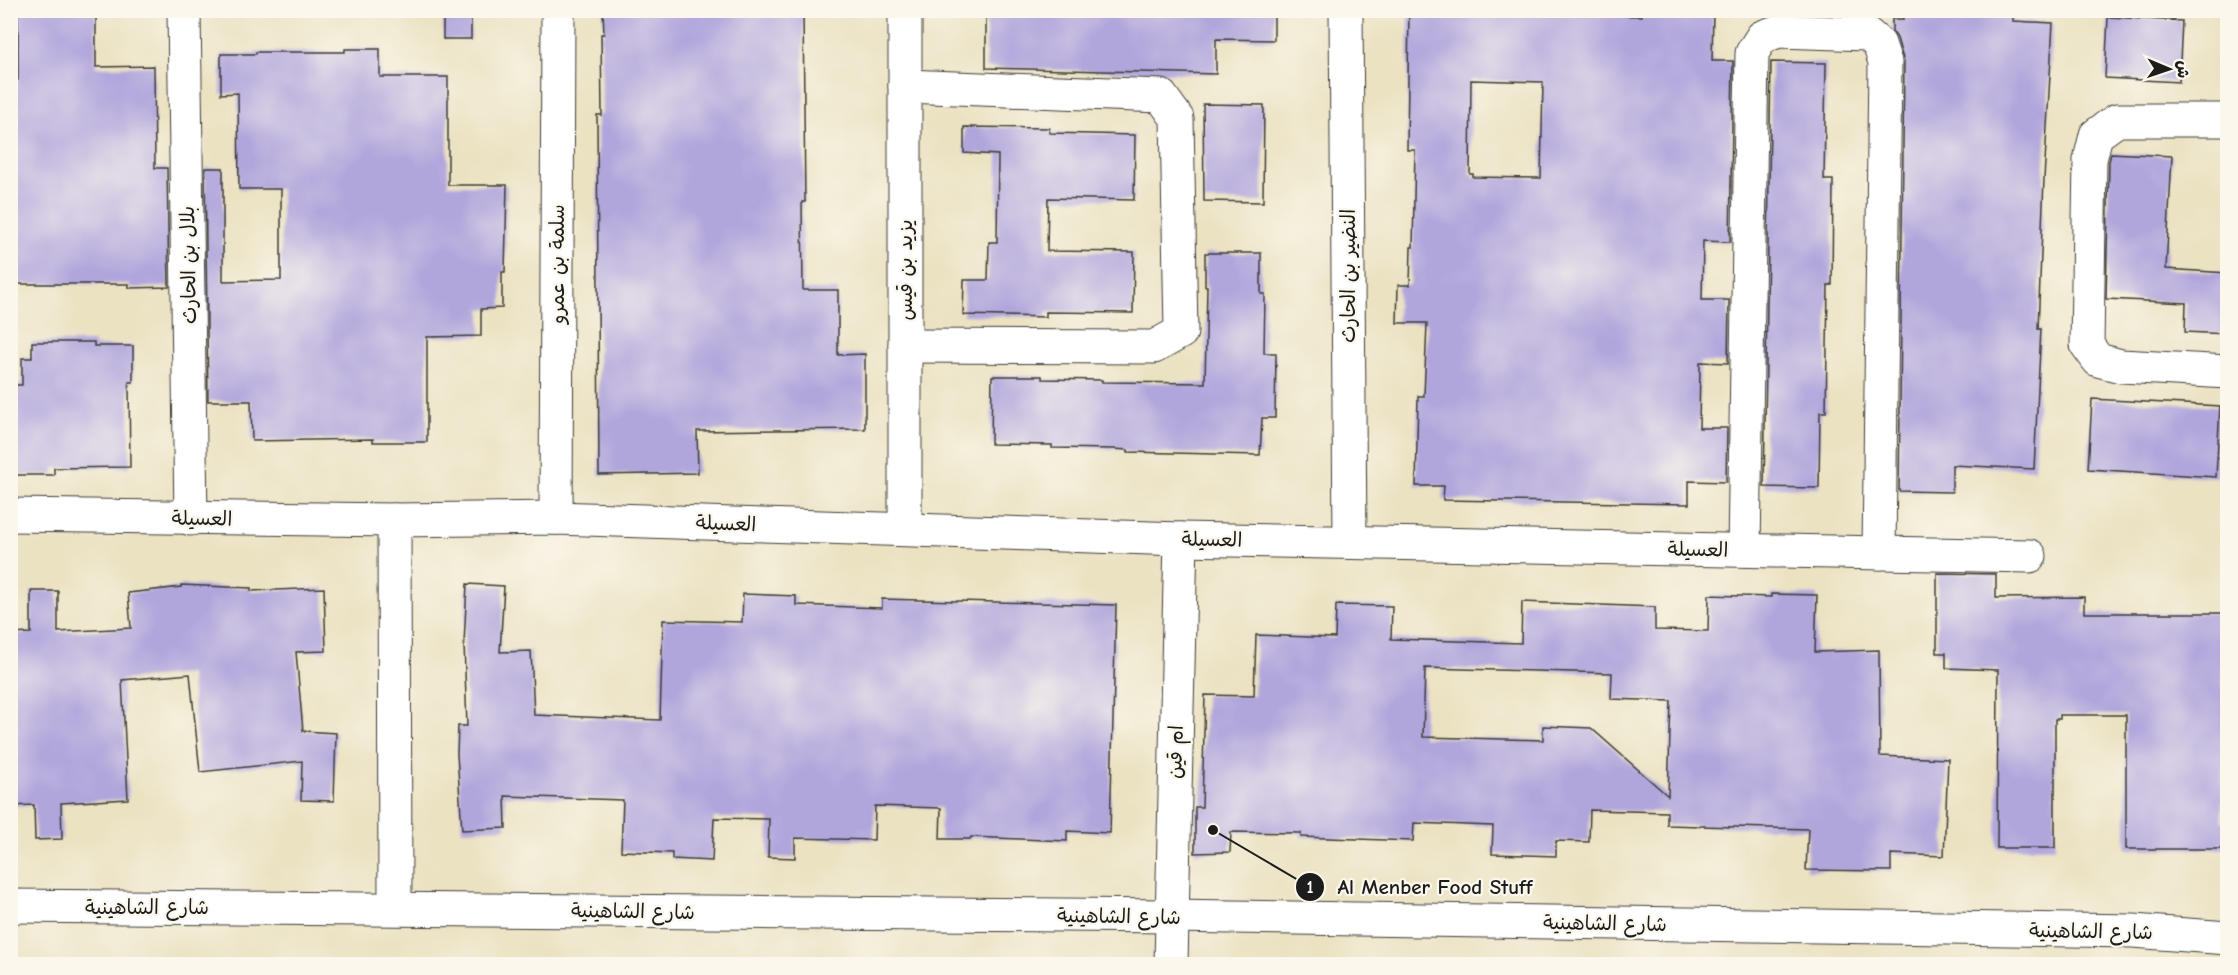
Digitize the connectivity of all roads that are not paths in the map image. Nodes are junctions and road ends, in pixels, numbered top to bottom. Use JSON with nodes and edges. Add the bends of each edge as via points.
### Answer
{"nodes":[{"id":1,"x":184,"y":10,"type":"edge"},
{"id":2,"x":558,"y":10,"type":"edge"},
{"id":3,"x":905,"y":10,"type":"edge"},
{"id":4,"x":1346,"y":10,"type":"edge"},
{"id":5,"x":905,"y":86,"type":"junction"},
{"id":6,"x":2228,"y":120,"type":"edge"},
{"id":7,"x":905,"y":346,"type":"junction"},
{"id":8,"x":2228,"y":372,"type":"edge"},
{"id":9,"x":10,"y":515,"type":"edge"},
{"id":10,"x":556,"y":518,"type":"junction"},
{"id":11,"x":191,"y":519,"type":"junction"},
{"id":12,"x":394,"y":520,"type":"junction"},
{"id":13,"x":905,"y":529,"type":"junction"},
{"id":14,"x":1181,"y":539,"type":"junction"},
{"id":15,"x":1350,"y":542,"type":"junction"},
{"id":16,"x":1744,"y":550,"type":"junction"},
{"id":17,"x":1879,"y":553,"type":"junction"},
{"id":18,"x":2030,"y":556,"type":"dead end"},
{"id":19,"x":10,"y":906,"type":"edge"},
{"id":20,"x":395,"y":908,"type":"junction"},
{"id":21,"x":1171,"y":916,"type":"junction"},
{"id":22,"x":2228,"y":938,"type":"edge"},
{"id":23,"x":1171,"y":964,"type":"edge"}],
"edges":[{"from":1,"to":11,"type":"street","name":"بلال بن الحارث"},
{"from":2,"to":10,"type":"street","name":"سلمة بن عمرو"},
{"from":3,"to":5,"type":"street","name":"يزيد بن قيس"},
{"from":4,"to":15,"type":"street","name":"النضير بن الحارث"},
{"from":5,"to":7,"type":"street","name":"يزيد بن قيس"},
{"from":5,"to":7,"type":"street","via":[[1161,96],[1177,118],[1181,332],[1154,347]]},
{"from":6,"to":8,"type":"street","via":[[2117,120],[2096,135],[2090,160],[2087,345],[2098,360],[2121,366]]},
{"from":7,"to":13,"type":"street","name":"يزيد بن قيس"},
{"from":9,"to":11,"type":"street","name":"العسيلة"},
{"from":10,"to":12,"type":"street","name":"العسيلة"},
{"from":10,"to":13,"type":"street","name":"العسيلة"},
{"from":11,"to":12,"type":"street","name":"العسيلة"},
{"from":12,"to":20,"type":"street"},
{"from":13,"to":14,"type":"street","name":"العسيلة"},
{"from":14,"to":15,"type":"street","name":"العسيلة"},
{"from":14,"to":21,"type":"street","name":"ام قين"},
{"from":15,"to":16,"type":"street","name":"العسيلة"},
{"from":16,"to":17,"type":"street","name":"العسيلة"},
{"from":16,"to":17,"type":"street","via":[[1752,53],[1762,37],[1779,31],[1867,34],[1880,44],[1885,62]]},
{"from":17,"to":18,"type":"street","name":"العسيلة"},
{"from":19,"to":20,"type":"street","name":"شارع الشاهينية"},
{"from":20,"to":21,"type":"street","name":"شارع الشاهينية"},
{"from":21,"to":22,"type":"street","name":"شارع الشاهينية","via":[[2133,931]]},
{"from":21,"to":23,"type":"street","name":"ام قين"}]}
